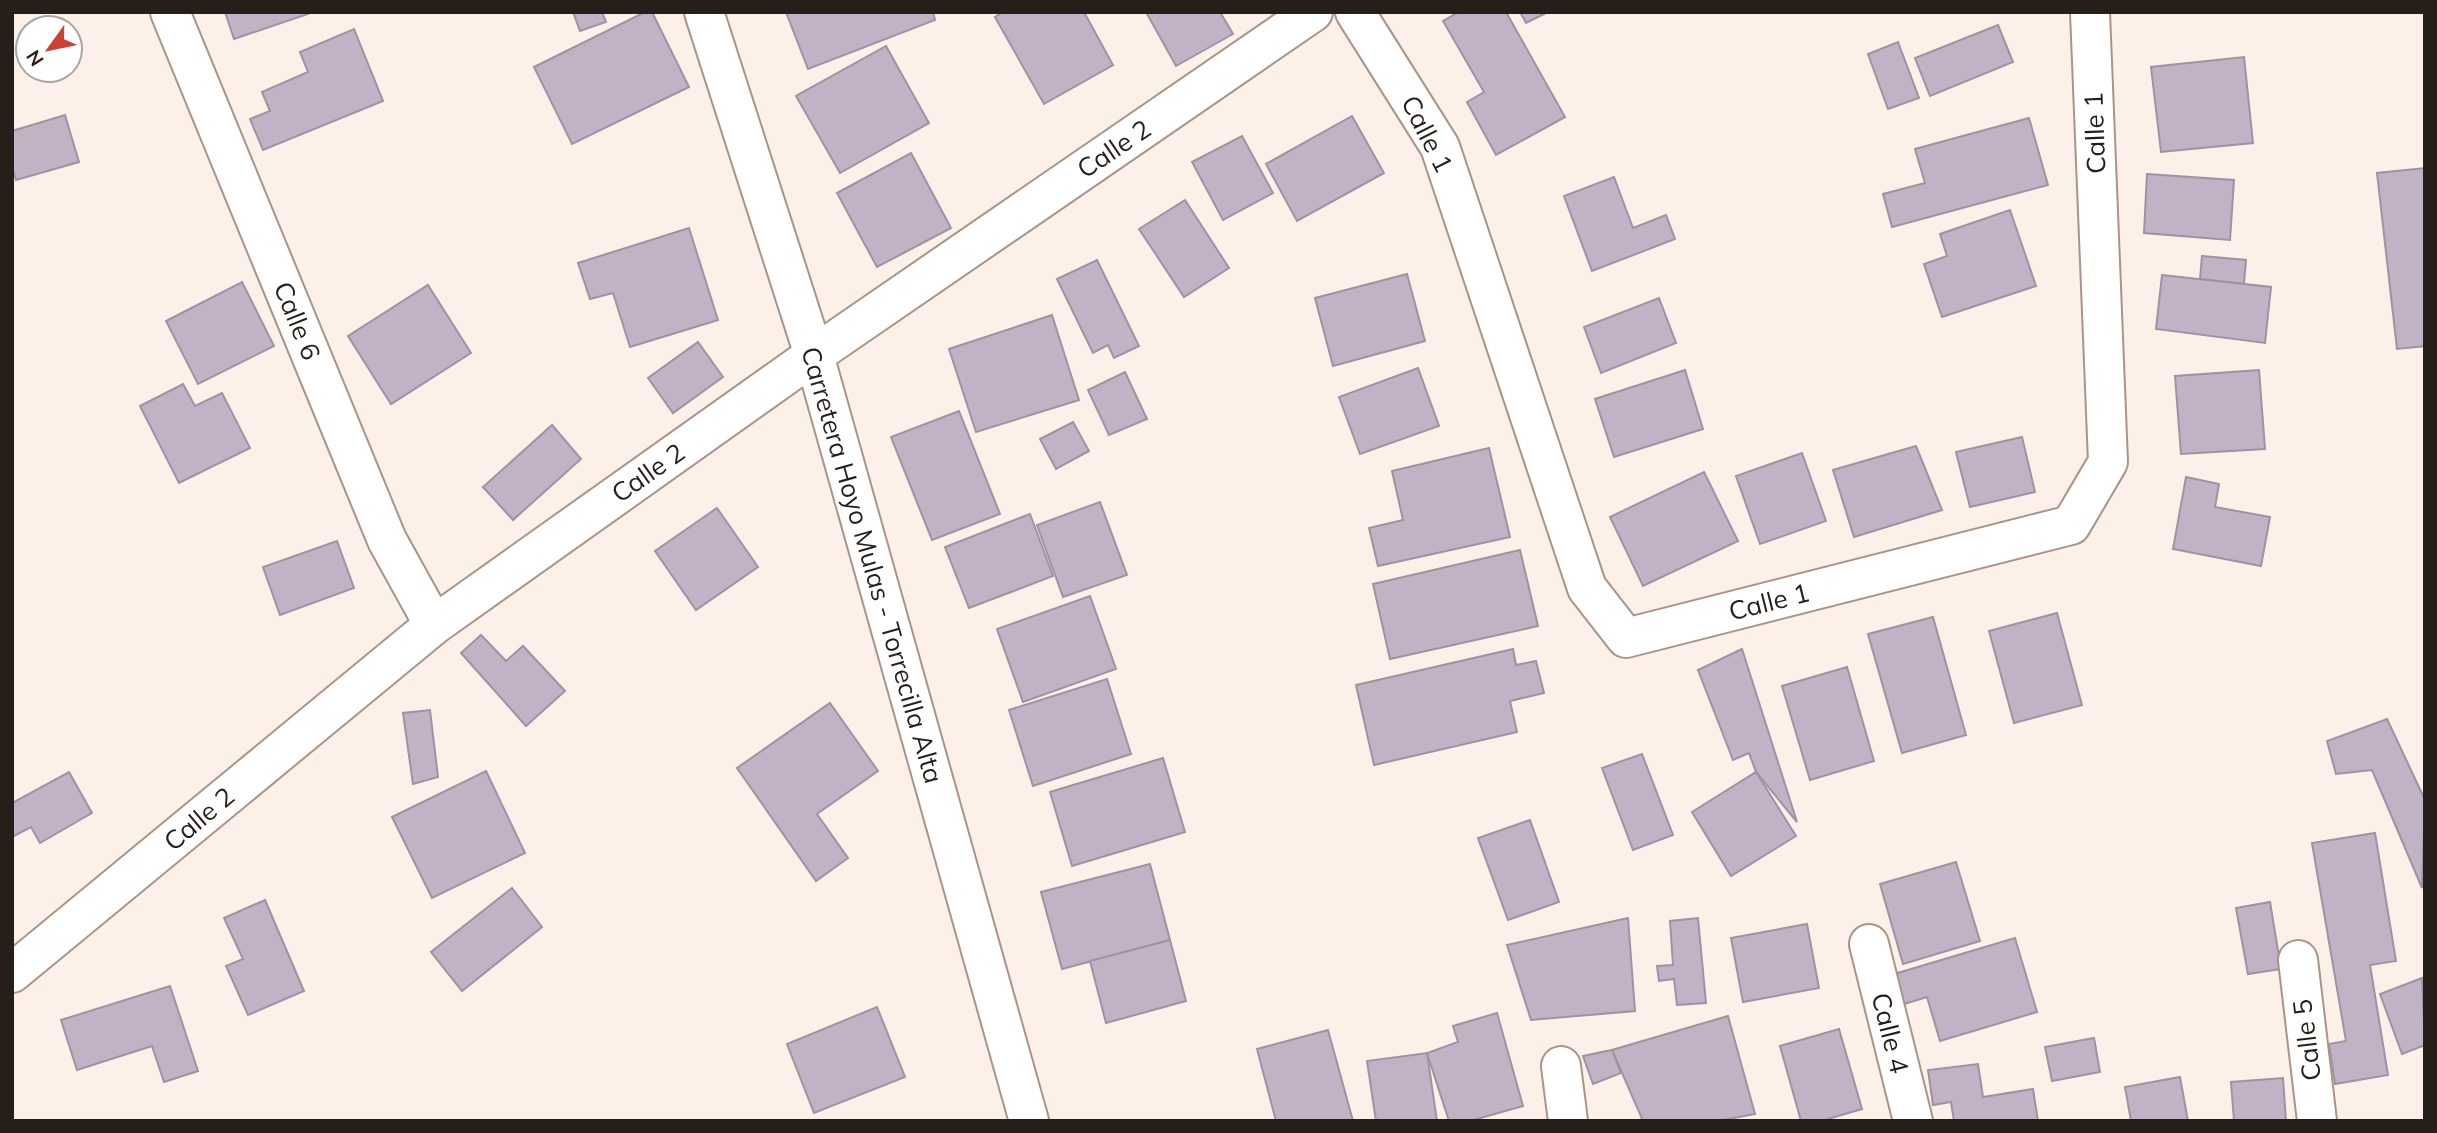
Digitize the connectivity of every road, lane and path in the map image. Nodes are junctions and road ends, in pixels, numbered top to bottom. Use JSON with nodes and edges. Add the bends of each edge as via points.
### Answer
{"nodes":[{"id":1,"x":170,"y":12,"type":"edge"},
{"id":2,"x":704,"y":12,"type":"edge"},
{"id":3,"x":1313,"y":12,"type":"edge"},
{"id":4,"x":1355,"y":12,"type":"edge"},
{"id":5,"x":2090,"y":12,"type":"edge"},
{"id":6,"x":814,"y":355,"type":"junction"},
{"id":7,"x":434,"y":625,"type":"junction"},
{"id":8,"x":1869,"y":944,"type":"dead end"},
{"id":9,"x":2298,"y":960,"type":"dead end"},
{"id":10,"x":12,"y":973,"type":"edge"},
{"id":11,"x":1561,"y":1066,"type":"dead end"},
{"id":12,"x":1029,"y":1121,"type":"edge"},
{"id":13,"x":1568,"y":1121,"type":"edge"},
{"id":14,"x":1913,"y":1121,"type":"edge"},
{"id":15,"x":2317,"y":1121,"type":"edge"}],
"edges":[{"from":1,"to":7,"type":"street","name":"Calle 6","via":[[387,540]]},
{"from":2,"to":6,"type":"street","name":"Carretera Hoyo Mulas - Torrecilla Alta"},
{"from":3,"to":6,"type":"street","name":"Calle 2"},
{"from":4,"to":5,"type":"street","name":"Calle 1","via":[[1440,147],[1587,588],[1626,638],[2071,525],[2108,462]]},
{"from":6,"to":7,"type":"street","name":"Calle 2"},
{"from":6,"to":12,"type":"street","name":"Carretera Hoyo Mulas - Torrecilla Alta"},
{"from":7,"to":10,"type":"street","name":"Calle 2"},
{"from":8,"to":14,"type":"street","name":"Calle 4"},
{"from":9,"to":15,"type":"street","name":"Calle 5"},
{"from":11,"to":13,"type":"street"}]}
